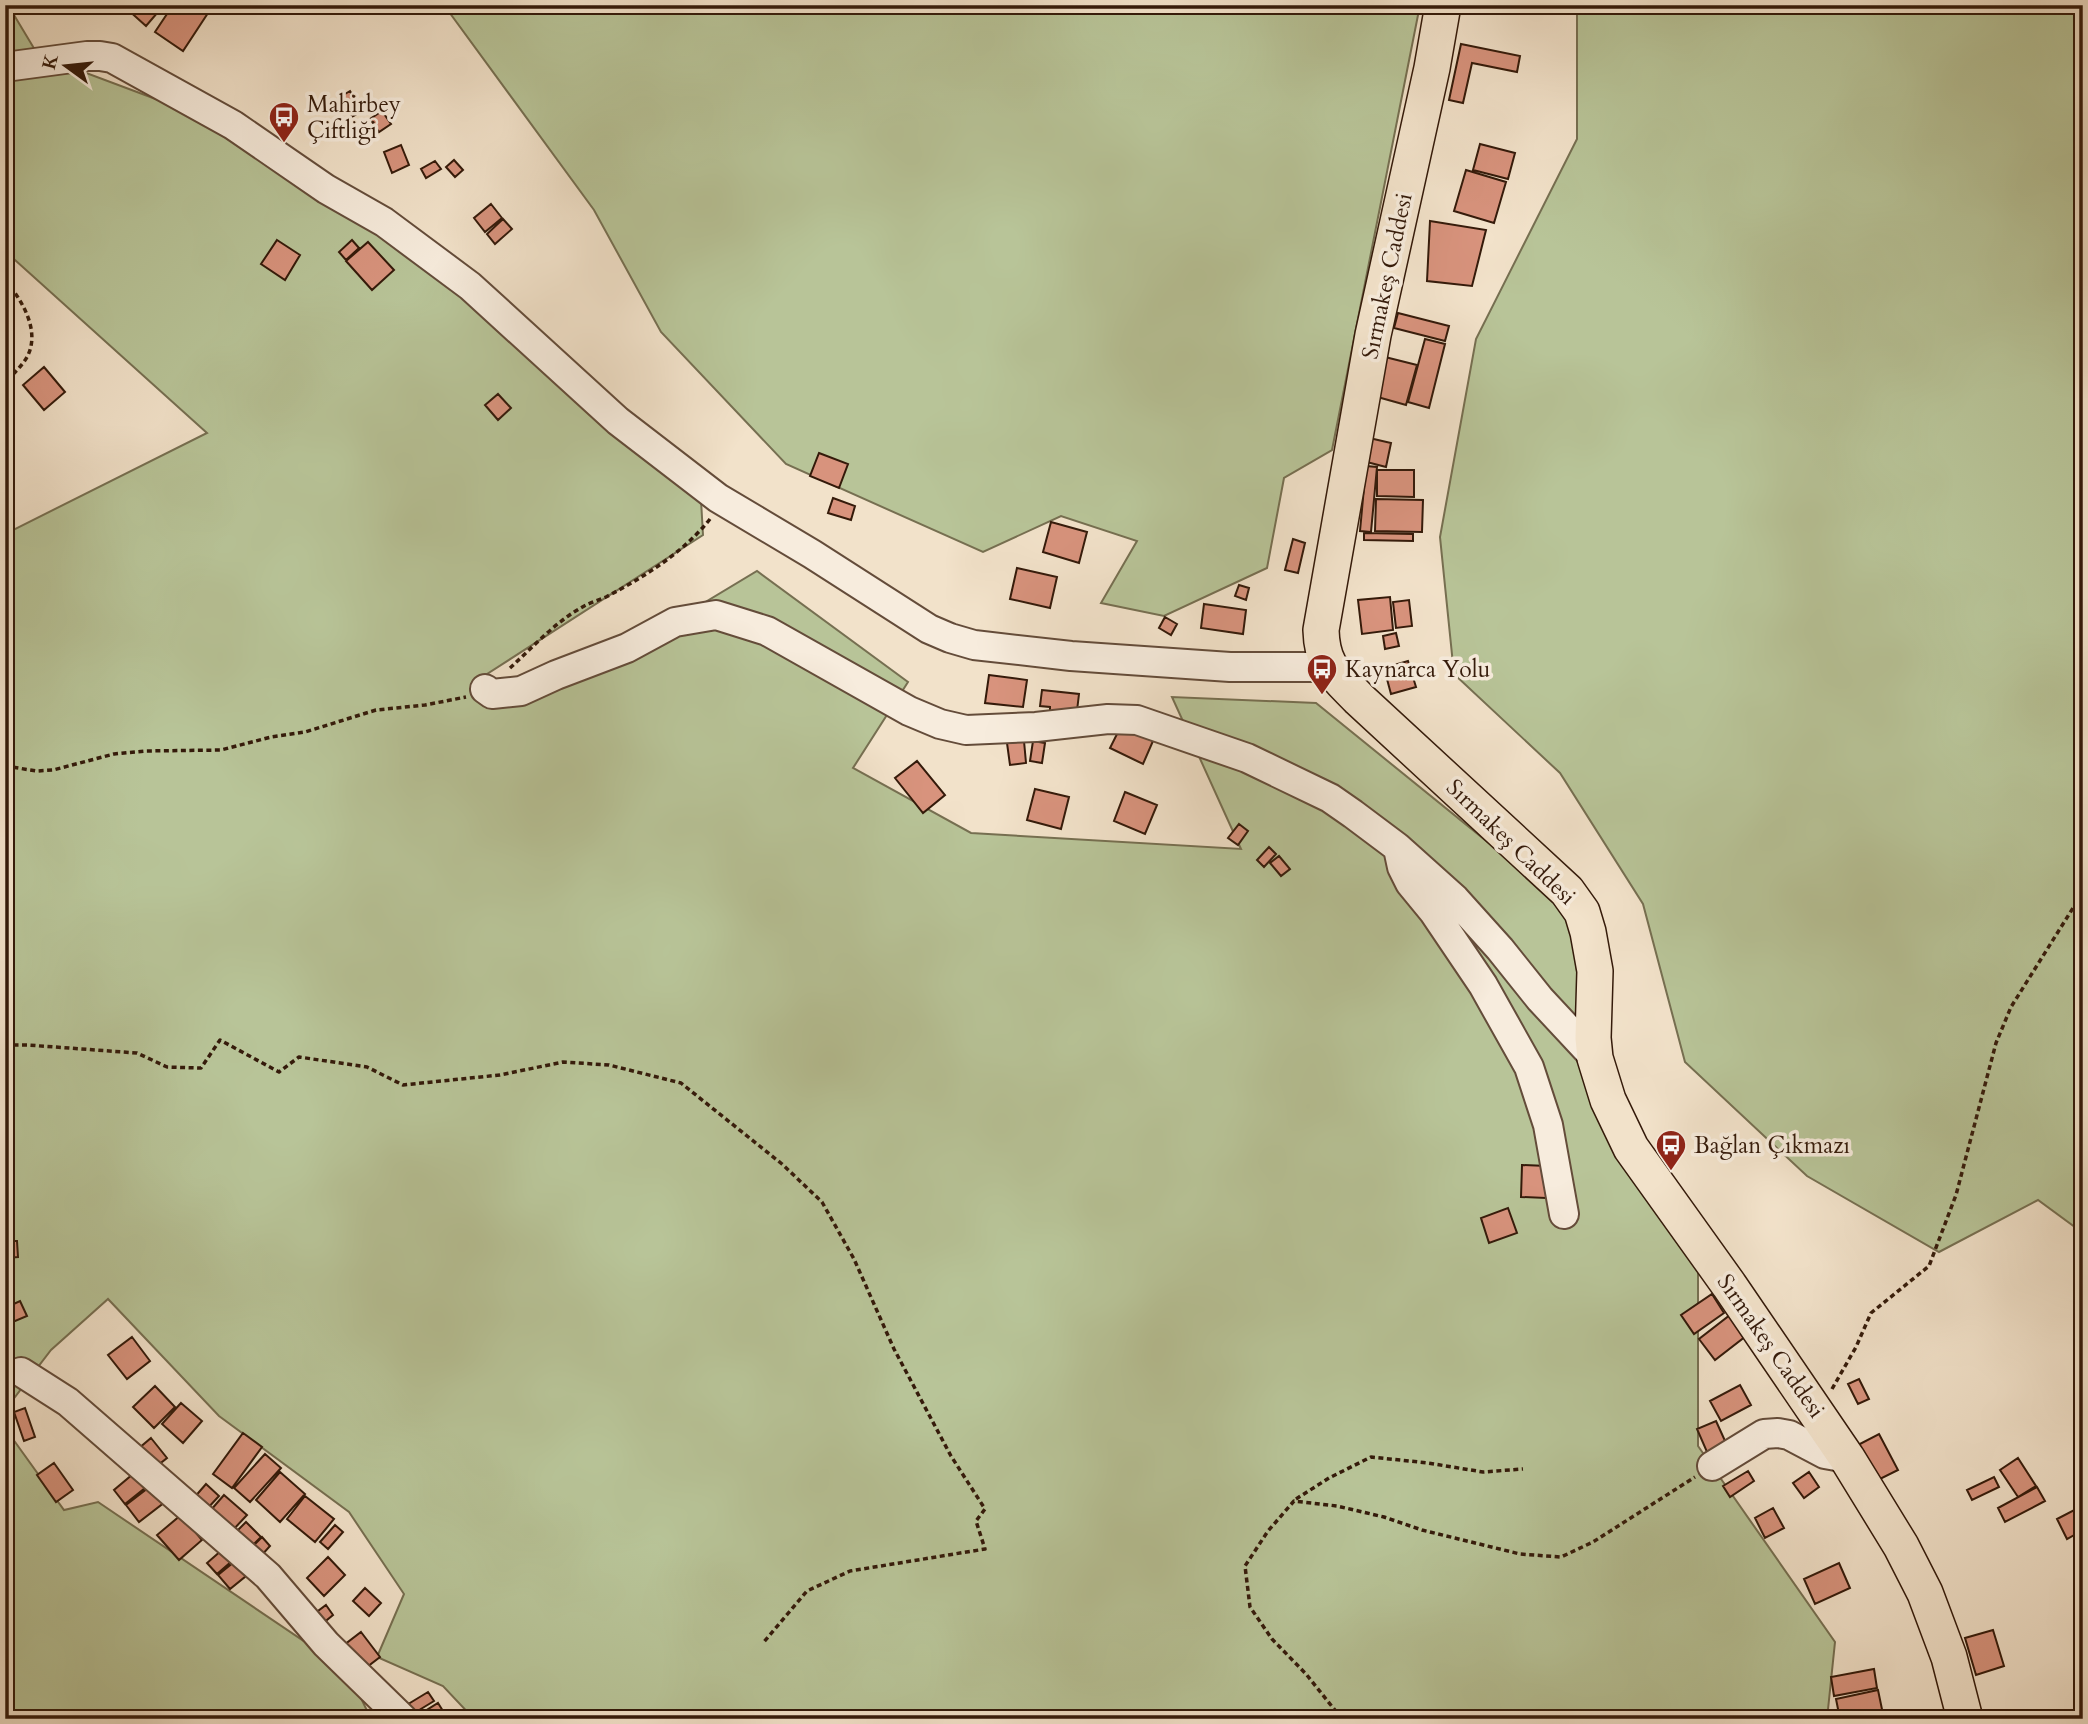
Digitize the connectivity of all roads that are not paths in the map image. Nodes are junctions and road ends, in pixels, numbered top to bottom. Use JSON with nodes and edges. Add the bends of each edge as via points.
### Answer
{"nodes":[{"id":1,"x":1443,"y":5,"type":"edge"},
{"id":2,"x":5,"y":67,"type":"edge"},
{"id":3,"x":1329,"y":667,"type":"junction"},
{"id":4,"x":485,"y":689,"type":"road end"},
{"id":5,"x":1397,"y":847,"type":"junction"},
{"id":6,"x":1595,"y":1058,"type":"junction"},
{"id":7,"x":1564,"y":1214,"type":"dead end"},
{"id":8,"x":21,"y":1372,"type":"dead end"},
{"id":9,"x":1847,"y":1458,"type":"junction"},
{"id":10,"x":1712,"y":1466,"type":"road end"},
{"id":11,"x":403,"y":1719,"type":"edge"},
{"id":12,"x":1965,"y":1719,"type":"edge"}],
"edges":[{"from":1,"to":3,"type":"main road","name":"Sırmakeş Caddesi","via":[[1339,520],[1321,629]]},
{"from":2,"to":3,"type":"street","via":[[86,56],[112,58],[233,125],[326,189],[384,222],[470,286],[618,421],[718,498],[929,629],[974,645],[1071,656],[1230,667]]},
{"from":3,"to":6,"type":"main road","name":"Sırmakeş Caddesi","via":[[1567,891],[1583,912],[1595,971]]},
{"from":4,"to":5,"type":"street","via":[[492,694],[521,691],[627,648],[675,622],[716,615],[767,631],[909,711],[966,730],[1108,719],[1149,724],[1279,772],[1330,798]]},
{"from":5,"to":6,"type":"street","via":[[1455,899]]},
{"from":5,"to":7,"type":"street","via":[[1410,883],[1483,985],[1529,1067],[1548,1125]]},
{"from":6,"to":9,"type":"main road","name":"Sırmakeş Caddesi","via":[[1608,1100],[1631,1148]]},
{"from":8,"to":11,"type":"street","via":[[68,1402],[268,1576],[326,1644]]},
{"from":9,"to":10,"type":"street","via":[[1825,1454],[1778,1433],[1763,1434]]},
{"from":9,"to":12,"type":"main road","name":"Sırmakeş Caddesi","via":[[1925,1593],[1949,1657]]}]}
